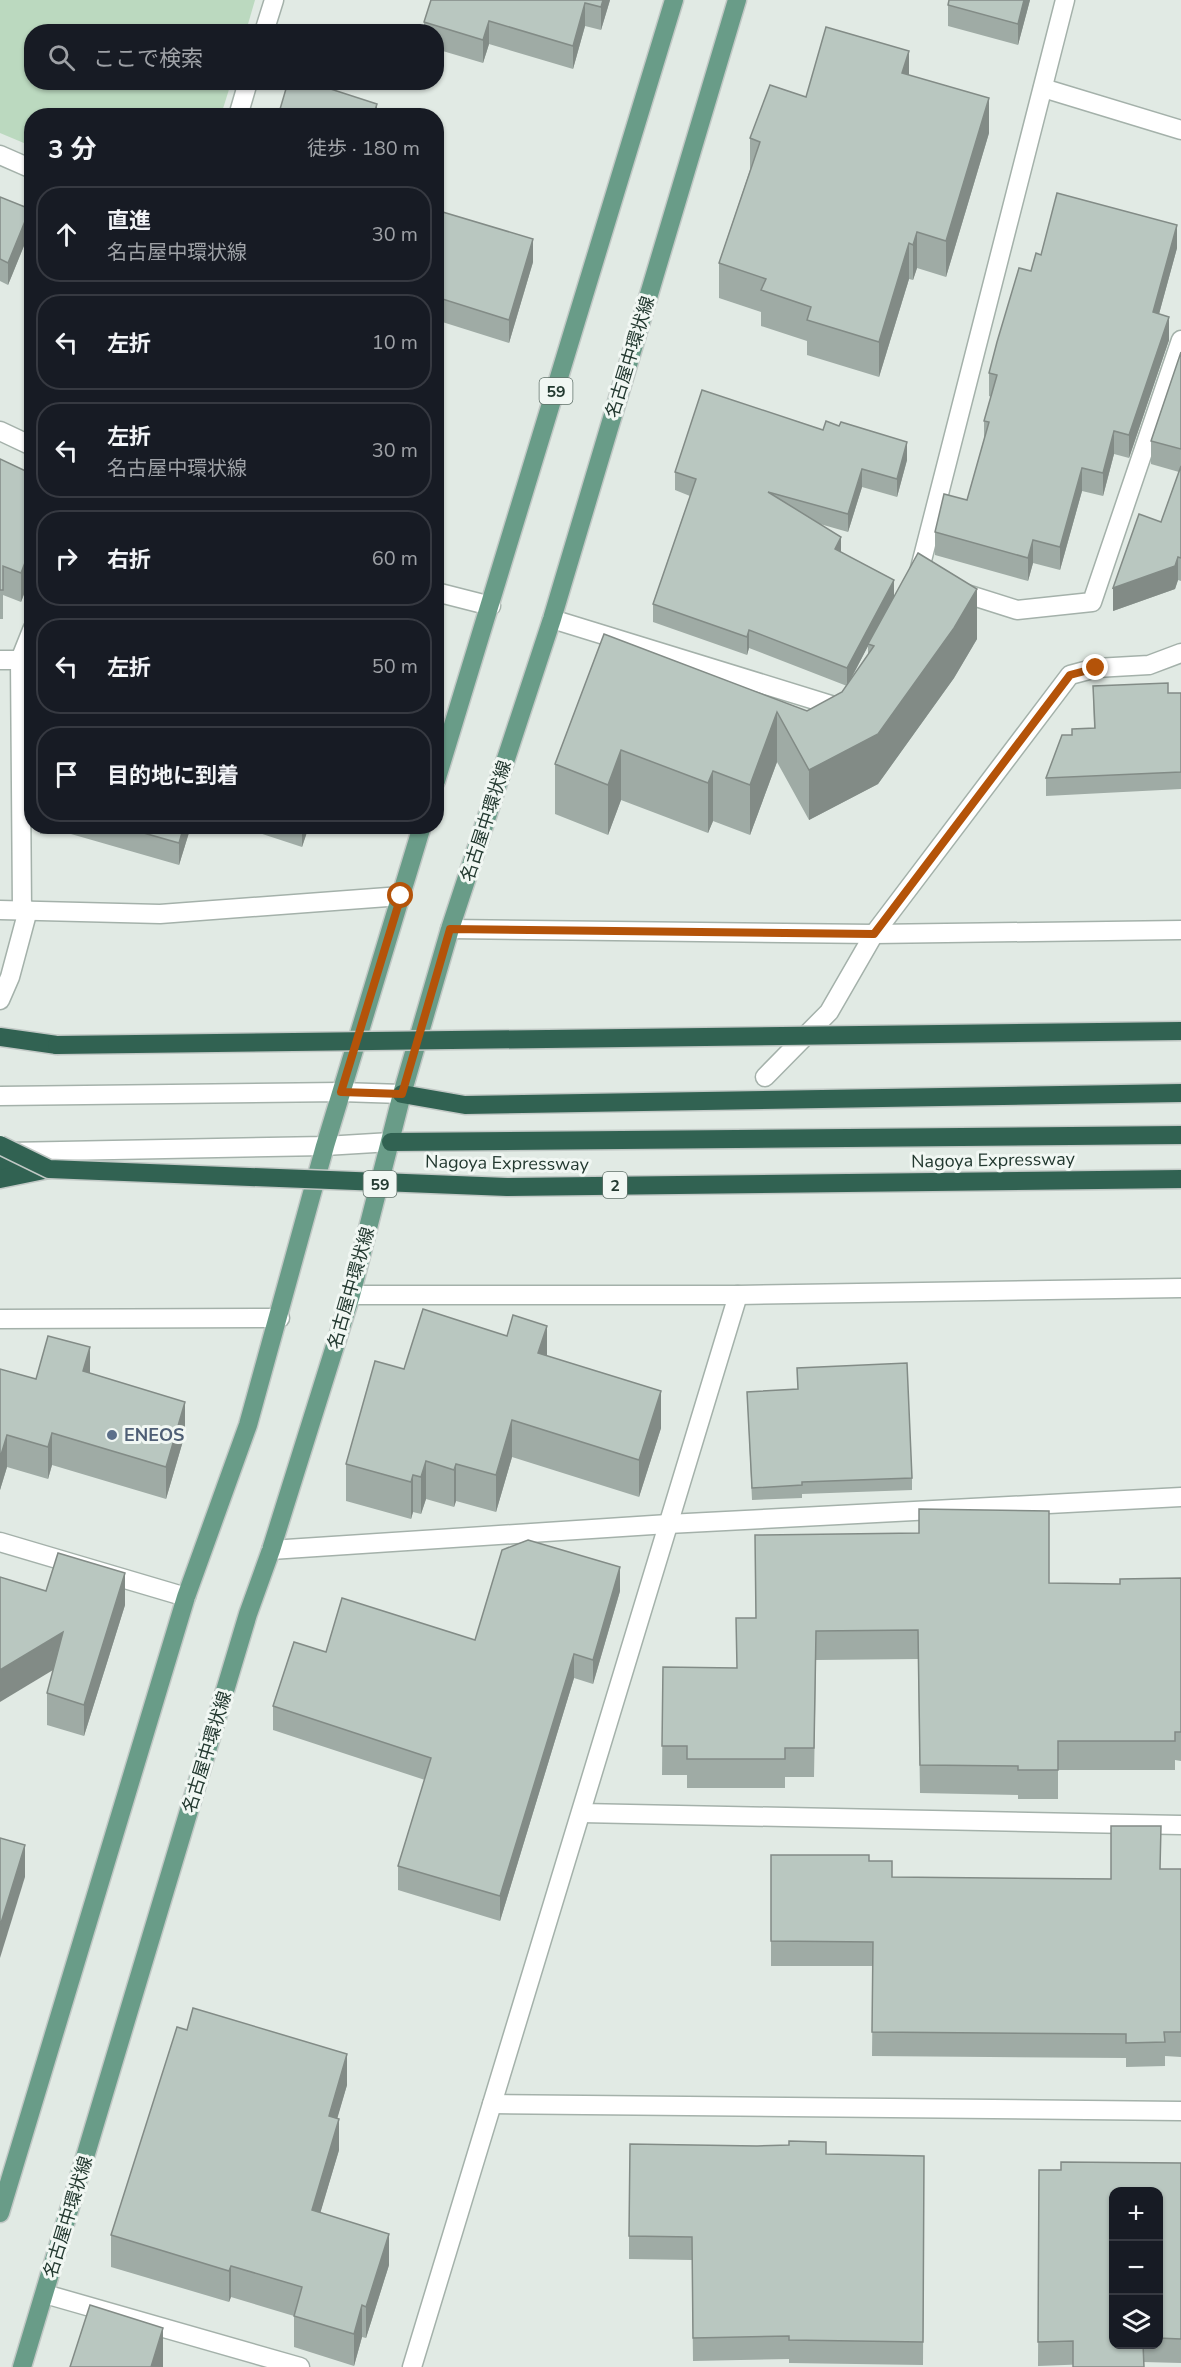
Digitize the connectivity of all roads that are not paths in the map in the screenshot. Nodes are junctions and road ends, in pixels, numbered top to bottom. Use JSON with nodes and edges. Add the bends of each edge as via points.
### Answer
{"nodes":[{"id":1,"x":274,"y":0,"type":"edge"},
{"id":2,"x":674,"y":0,"type":"edge"},
{"id":3,"x":736,"y":0,"type":"edge"},
{"id":4,"x":1065,"y":0,"type":"edge"},
{"id":5,"x":266,"y":24,"type":"edge"},
{"id":6,"x":1043,"y":88,"type":"junction"},
{"id":7,"x":246,"y":90,"type":"edge"},
{"id":8,"x":240,"y":108,"type":"edge"},
{"id":9,"x":1181,"y":130,"type":"edge"},
{"id":10,"x":0,"y":155,"type":"edge"},
{"id":11,"x":24,"y":166,"type":"edge"},
{"id":12,"x":1181,"y":340,"type":"edge"},
{"id":13,"x":0,"y":431,"type":"edge"},
{"id":14,"x":24,"y":442,"type":"edge"},
{"id":15,"x":917,"y":579,"type":"junction"},
{"id":16,"x":444,"y":594,"type":"edge"},
{"id":17,"x":906,"y":599,"type":"edge"},
{"id":18,"x":491,"y":606,"type":"junction"},
{"id":19,"x":552,"y":619,"type":"junction"},
{"id":20,"x":24,"y":650,"type":"edge"},
{"id":21,"x":1181,"y":653,"type":"edge"},
{"id":22,"x":0,"y":660,"type":"edge"},
{"id":23,"x":20,"y":660,"type":"junction"},
{"id":24,"x":852,"y":700,"type":"edge"},
{"id":25,"x":444,"y":756,"type":"edge"},
{"id":26,"x":420,"y":834,"type":"edge"},
{"id":27,"x":401,"y":896,"type":"junction"},
{"id":28,"x":0,"y":910,"type":"edge"},
{"id":29,"x":25,"y":910,"type":"junction"},
{"id":30,"x":450,"y":929,"type":"junction"},
{"id":31,"x":1181,"y":930,"type":"edge"},
{"id":32,"x":874,"y":934,"type":"junction"},
{"id":33,"x":0,"y":1000,"type":"edge"},
{"id":34,"x":1181,"y":1031,"type":"edge"},
{"id":35,"x":0,"y":1037,"type":"edge"},
{"id":36,"x":57,"y":1045,"type":"junction"},
{"id":37,"x":0,"y":1046,"type":"edge"},
{"id":38,"x":765,"y":1077,"type":"dead end"},
{"id":39,"x":341,"y":1092,"type":"junction"},
{"id":40,"x":402,"y":1094,"type":"junction"},
{"id":41,"x":1181,"y":1094,"type":"edge"},
{"id":42,"x":0,"y":1096,"type":"edge"},
{"id":43,"x":1181,"y":1136,"type":"edge"},
{"id":44,"x":391,"y":1142,"type":"junction"},
{"id":45,"x":0,"y":1145,"type":"edge"},
{"id":46,"x":325,"y":1146,"type":"junction"},
{"id":47,"x":0,"y":1152,"type":"edge"},
{"id":48,"x":0,"y":1161,"type":"edge"},
{"id":49,"x":49,"y":1169,"type":"junction"},
{"id":50,"x":0,"y":1172,"type":"edge"},
{"id":51,"x":0,"y":1179,"type":"edge"},
{"id":52,"x":1181,"y":1179,"type":"edge"},
{"id":53,"x":1181,"y":1288,"type":"edge"},
{"id":54,"x":351,"y":1295,"type":"junction"},
{"id":55,"x":738,"y":1295,"type":"junction"},
{"id":56,"x":280,"y":1318,"type":"junction"},
{"id":57,"x":0,"y":1319,"type":"edge"},
{"id":58,"x":1181,"y":1497,"type":"edge"},
{"id":59,"x":668,"y":1524,"type":"junction"},
{"id":60,"x":0,"y":1542,"type":"edge"},
{"id":61,"x":271,"y":1550,"type":"junction"},
{"id":62,"x":186,"y":1597,"type":"junction"},
{"id":63,"x":581,"y":1813,"type":"junction"},
{"id":64,"x":1181,"y":1825,"type":"edge"},
{"id":65,"x":492,"y":2104,"type":"junction"},
{"id":66,"x":1181,"y":2111,"type":"edge"},
{"id":67,"x":0,"y":2213,"type":"edge"},
{"id":68,"x":45,"y":2294,"type":"junction"},
{"id":69,"x":22,"y":2367,"type":"edge"},
{"id":70,"x":300,"y":2367,"type":"edge"},
{"id":71,"x":412,"y":2367,"type":"edge"}],
"edges":[{"from":1,"to":5,"type":"street"},
{"from":2,"to":18,"type":"main road","number":"59"},
{"from":3,"to":19,"type":"main road","name":"名古屋中環状線","number":"59"},
{"from":4,"to":6,"type":"street"},
{"from":6,"to":9,"type":"street"},
{"from":6,"to":15,"type":"street"},
{"from":7,"to":8,"type":"street"},
{"from":10,"to":11,"type":"street"},
{"from":12,"to":15,"type":"street","via":[[1092,602],[1017,610]]},
{"from":13,"to":14,"type":"street"},
{"from":15,"to":17,"type":"street"},
{"from":16,"to":18,"type":"street"},
{"from":18,"to":25,"type":"main road","number":"59"},
{"from":19,"to":24,"type":"street","via":[[847,710]]},
{"from":19,"to":30,"type":"main road","name":"名古屋中環状線","number":"59"},
{"from":20,"to":23,"type":"street"},
{"from":21,"to":32,"type":"street","via":[[1149,665],[1096,668],[1070,675]]},
{"from":22,"to":23,"type":"street"},
{"from":23,"to":29,"type":"street"},
{"from":26,"to":27,"type":"main road"},
{"from":27,"to":29,"type":"street","via":[[160,914]]},
{"from":27,"to":39,"type":"main road"},
{"from":28,"to":29,"type":"street"},
{"from":29,"to":33,"type":"street","via":[[10,977]]},
{"from":30,"to":32,"type":"street"},
{"from":30,"to":40,"type":"main road","name":"名古屋中環状線","number":"59"},
{"from":31,"to":32,"type":"street"},
{"from":32,"to":38,"type":"street","via":[[829,1012]]},
{"from":34,"to":36,"type":"highway","bridge":true},
{"from":35,"to":36,"type":"highway"},
{"from":36,"to":37,"type":"highway"},
{"from":39,"to":40,"type":"street"},
{"from":39,"to":42,"type":"street"},
{"from":39,"to":46,"type":"main road"},
{"from":40,"to":41,"type":"highway","via":[[465,1105]]},
{"from":40,"to":44,"type":"main road","name":"名古屋中環状線","number":"59"},
{"from":43,"to":44,"type":"highway"},
{"from":44,"to":46,"type":"street"},
{"from":44,"to":54,"type":"main road","name":"名古屋中環状線","number":"59"},
{"from":45,"to":49,"type":"highway","bridge":true},
{"from":46,"to":47,"type":"street"},
{"from":46,"to":56,"type":"main road"},
{"from":48,"to":49,"type":"highway","bridge":true},
{"from":49,"to":50,"type":"highway"},
{"from":49,"to":51,"type":"highway"},
{"from":49,"to":52,"type":"highway","name":"Nagoya Expressway","number":"2","bridge":true,"via":[[507,1187]]},
{"from":53,"to":55,"type":"street"},
{"from":54,"to":55,"type":"street"},
{"from":54,"to":61,"type":"main road","name":"名古屋中環状線","number":"59"},
{"from":55,"to":59,"type":"street"},
{"from":56,"to":57,"type":"street"},
{"from":56,"to":62,"type":"main road","via":[[248,1425]]},
{"from":58,"to":59,"type":"street"},
{"from":59,"to":61,"type":"street"},
{"from":59,"to":63,"type":"street"},
{"from":60,"to":62,"type":"street"},
{"from":61,"to":68,"type":"main road","name":"名古屋中環状線","number":"59","via":[[245,1625]]},
{"from":62,"to":67,"type":"main road"},
{"from":63,"to":64,"type":"street"},
{"from":63,"to":65,"type":"street"},
{"from":65,"to":66,"type":"street"},
{"from":65,"to":71,"type":"street"},
{"from":68,"to":69,"type":"main road","name":"名古屋中環状線","number":"59"},
{"from":68,"to":70,"type":"street"}]}
